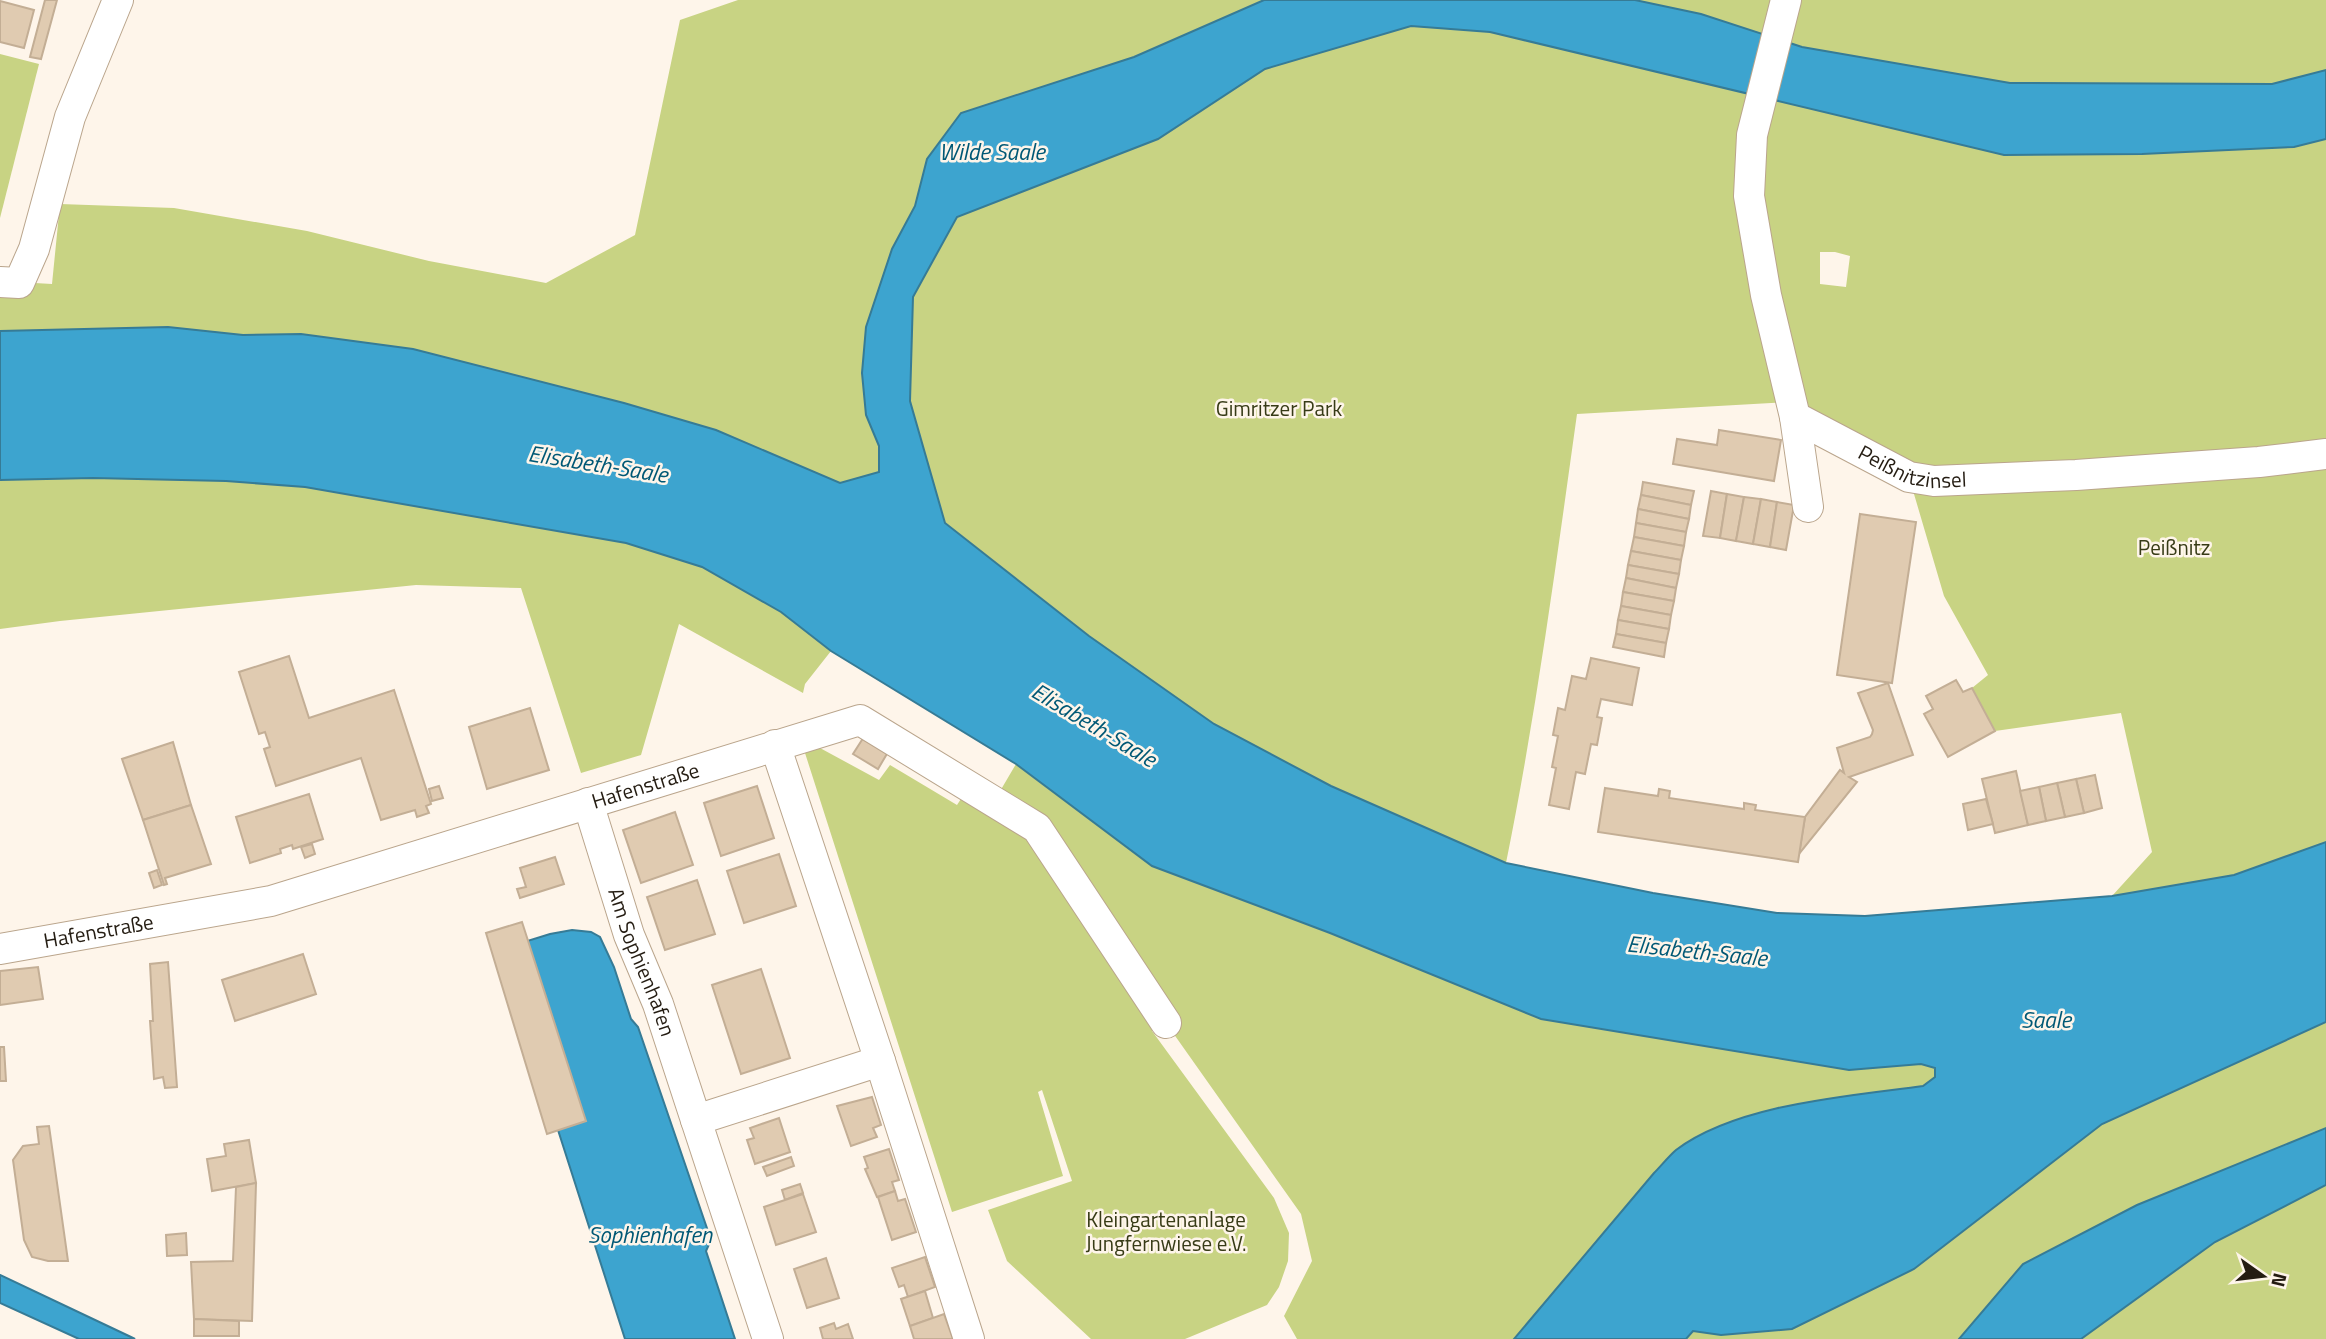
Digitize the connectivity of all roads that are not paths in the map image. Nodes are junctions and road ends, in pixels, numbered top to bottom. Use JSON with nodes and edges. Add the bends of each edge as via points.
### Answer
{"nodes":[{"id":1,"x":118,"y":0,"type":"edge"},
{"id":2,"x":1784,"y":9,"type":"edge"},
{"id":3,"x":0,"y":282,"type":"edge"},
{"id":4,"x":1795,"y":417,"type":"junction"},
{"id":5,"x":2326,"y":454,"type":"edge"},
{"id":6,"x":1808,"y":507,"type":"dead end"},
{"id":7,"x":775,"y":745,"type":"junction"},
{"id":8,"x":588,"y":803,"type":"junction"},
{"id":9,"x":0,"y":949,"type":"edge"},
{"id":10,"x":1166,"y":1023,"type":"dead end"},
{"id":11,"x":880,"y":1060,"type":"junction"},
{"id":12,"x":696,"y":1120,"type":"junction"},
{"id":13,"x":768,"y":1339,"type":"edge"},
{"id":14,"x":968,"y":1339,"type":"edge"}],
"edges":[{"from":1,"to":3,"type":"street","via":[[70,117],[34,249],[19,283]]},
{"from":2,"to":4,"type":"street","via":[[1752,135],[1749,196],[1766,295]]},
{"from":4,"to":5,"type":"street","name":"Peißnitzinsel","via":[[1909,477],[1934,481],[2076,475]]},
{"from":4,"to":6,"type":"street"},
{"from":7,"to":8,"type":"street","name":"Hafenstraße"},
{"from":7,"to":10,"type":"street","name":"Hafenstraße","via":[[860,720],[1037,828]]},
{"from":7,"to":11,"type":"street"},
{"from":8,"to":9,"type":"street","name":"Hafenstraße","via":[[271,901]]},
{"from":8,"to":12,"type":"street","name":"Am Sophienhafen","via":[[629,935],[658,1004]]},
{"from":11,"to":12,"type":"street"},
{"from":11,"to":14,"type":"street"},
{"from":12,"to":13,"type":"street","name":"Am Sophienhafen"}]}
